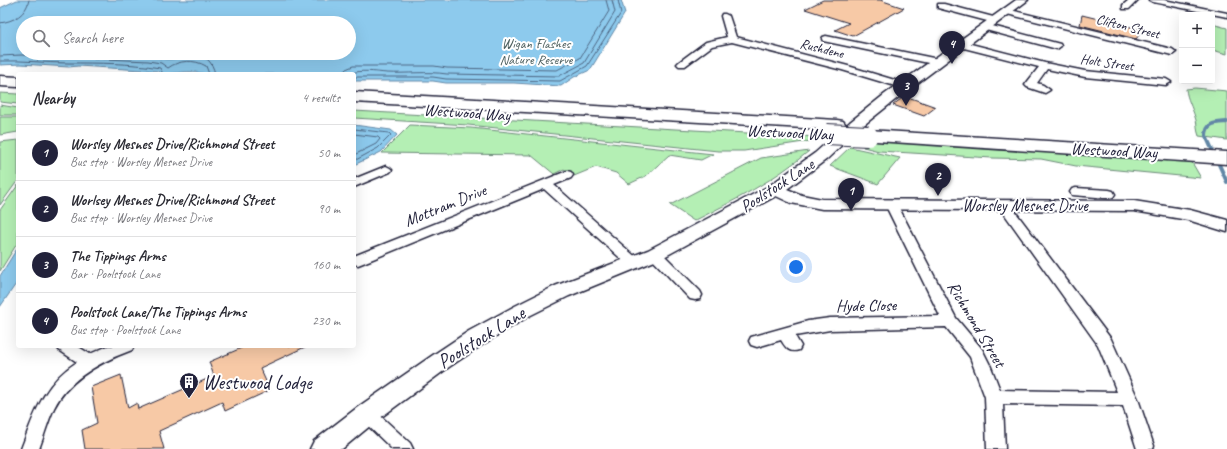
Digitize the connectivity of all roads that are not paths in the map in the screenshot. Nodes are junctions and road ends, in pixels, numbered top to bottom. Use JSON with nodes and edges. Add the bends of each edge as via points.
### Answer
{"nodes":[{"id":1,"x":1022,"y":0,"type":"edge"},
{"id":2,"x":1134,"y":0,"type":"edge"},
{"id":3,"x":1153,"y":0,"type":"edge"},
{"id":4,"x":1194,"y":0,"type":"edge"},
{"id":5,"x":941,"y":6,"type":"dead end"},
{"id":6,"x":1126,"y":7,"type":"dead end"},
{"id":7,"x":1188,"y":7,"type":"junction"},
{"id":8,"x":1006,"y":11,"type":"junction"},
{"id":9,"x":1227,"y":15,"type":"edge"},
{"id":10,"x":725,"y":16,"type":"dead end"},
{"id":11,"x":989,"y":24,"type":"junction"},
{"id":12,"x":732,"y":39,"type":"junction"},
{"id":13,"x":826,"y":39,"type":"dead end"},
{"id":14,"x":963,"y":44,"type":"junction"},
{"id":15,"x":1057,"y":46,"type":"dead end"},
{"id":16,"x":1172,"y":52,"type":"dead end"},
{"id":17,"x":674,"y":57,"type":"dead end"},
{"id":18,"x":938,"y":62,"type":"junction"},
{"id":19,"x":1045,"y":66,"type":"junction"},
{"id":20,"x":0,"y":81,"type":"edge"},
{"id":21,"x":16,"y":82,"type":"edge"},
{"id":22,"x":1166,"y":82,"type":"dead end"},
{"id":23,"x":905,"y":86,"type":"junction"},
{"id":24,"x":0,"y":89,"type":"edge"},
{"id":25,"x":16,"y":90,"type":"edge"},
{"id":26,"x":1045,"y":90,"type":"dead end"},
{"id":27,"x":356,"y":98,"type":"edge"},
{"id":28,"x":356,"y":105,"type":"edge"},
{"id":29,"x":832,"y":130,"type":"junction"},
{"id":30,"x":1227,"y":149,"type":"edge"},
{"id":31,"x":1191,"y":150,"type":"junction"},
{"id":32,"x":1227,"y":158,"type":"edge"},
{"id":33,"x":386,"y":170,"type":"dead end"},
{"id":34,"x":567,"y":175,"type":"dead end"},
{"id":35,"x":356,"y":182,"type":"edge"},
{"id":36,"x":546,"y":184,"type":"junction"},
{"id":37,"x":775,"y":190,"type":"junction"},
{"id":38,"x":891,"y":204,"type":"junction"},
{"id":39,"x":1004,"y":205,"type":"junction"},
{"id":40,"x":1227,"y":226,"type":"edge"},
{"id":41,"x":655,"y":254,"type":"junction"},
{"id":42,"x":358,"y":260,"type":"dead end"},
{"id":43,"x":634,"y":262,"type":"junction"},
{"id":44,"x":695,"y":295,"type":"dead end"},
{"id":45,"x":950,"y":322,"type":"junction"},
{"id":46,"x":784,"y":333,"type":"junction"},
{"id":47,"x":757,"y":341,"type":"dead end"},
{"id":48,"x":793,"y":346,"type":"dead end"},
{"id":49,"x":68,"y":348,"type":"edge"},
{"id":50,"x":120,"y":348,"type":"edge"},
{"id":51,"x":90,"y":362,"type":"junction"},
{"id":52,"x":994,"y":397,"type":"junction"},
{"id":53,"x":1129,"y":399,"type":"junction"},
{"id":54,"x":367,"y":414,"type":"junction"},
{"id":55,"x":1145,"y":446,"type":"dead end"},
{"id":56,"x":30,"y":449,"type":"edge"},
{"id":57,"x":323,"y":449,"type":"edge"},
{"id":58,"x":404,"y":449,"type":"edge"},
{"id":59,"x":996,"y":449,"type":"edge"}],
"edges":[{"from":1,"to":8,"type":"main road","name":"Poolstock Lane"},
{"from":2,"to":6,"type":"street"},
{"from":3,"to":7,"type":"street"},
{"from":4,"to":7,"type":"street"},
{"from":5,"to":11,"type":"street"},
{"from":7,"to":9,"type":"street"},
{"from":8,"to":11,"type":"main road","name":"Poolstock Lane"},
{"from":8,"to":16,"type":"street","name":"Clifton Street"},
{"from":10,"to":12,"type":"street"},
{"from":11,"to":14,"type":"main road","name":"Poolstock Lane"},
{"from":11,"to":15,"type":"street"},
{"from":12,"to":17,"type":"street","name":"Rushdene","via":[[709,44],[685,62]]},
{"from":12,"to":23,"type":"street","name":"Rushdene"},
{"from":13,"to":18,"type":"street"},
{"from":14,"to":18,"type":"main road","name":"Poolstock Lane"},
{"from":14,"to":19,"type":"street","name":"Holt Street"},
{"from":18,"to":23,"type":"main road","name":"Poolstock Lane"},
{"from":19,"to":22,"type":"street","name":"Holt Street","via":[[1084,74]]},
{"from":19,"to":26,"type":"street","via":[[1034,81],[1026,85]]},
{"from":20,"to":21,"type":"highway"},
{"from":23,"to":37,"type":"main road","name":"Poolstock Lane","via":[[855,125],[821,156]]},
{"from":24,"to":25,"type":"highway"},
{"from":27,"to":29,"type":"highway","name":"Westwood Way"},
{"from":28,"to":29,"type":"highway","name":"Westwood Way"},
{"from":29,"to":31,"type":"highway","name":"Westwood Way","bridge":true},
{"from":30,"to":31,"type":"highway","name":"Westwood Way"},
{"from":31,"to":32,"type":"highway","name":"Westwood Way"},
{"from":33,"to":35,"type":"street"},
{"from":34,"to":36,"type":"street","name":"Mottram Drive"},
{"from":36,"to":42,"type":"street","name":"Mottram Drive"},
{"from":36,"to":43,"type":"street"},
{"from":37,"to":38,"type":"main road","name":"Worsley Mesnes Drive","via":[[797,199],[822,204]]},
{"from":37,"to":41,"type":"main road","name":"Poolstock Lane"},
{"from":38,"to":39,"type":"main road","name":"Worsley Mesnes Drive"},
{"from":38,"to":45,"type":"street","name":"Richmond Street"},
{"from":39,"to":40,"type":"main road","name":"Worsley Mesnes Drive","via":[[1092,196],[1169,211]]},
{"from":39,"to":53,"type":"street","via":[[1105,343]]},
{"from":41,"to":43,"type":"main road","name":"Poolstock Lane"},
{"from":41,"to":44,"type":"street"},
{"from":43,"to":54,"type":"main road","name":"Poolstock Lane","via":[[562,290],[522,311],[477,337]]},
{"from":45,"to":46,"type":"street","name":"Hyde Close","via":[[830,324]]},
{"from":45,"to":52,"type":"street","name":"Richmond Street","via":[[976,353],[984,367]]},
{"from":46,"to":47,"type":"street","name":"Hyde Close"},
{"from":46,"to":48,"type":"street"},
{"from":49,"to":51,"type":"street"},
{"from":50,"to":51,"type":"street"},
{"from":51,"to":56,"type":"street","via":[[72,374],[48,403]]},
{"from":52,"to":53,"type":"street"},
{"from":52,"to":59,"type":"street","name":"Richmond Street"},
{"from":53,"to":55,"type":"street"},
{"from":54,"to":57,"type":"main road","name":"Poolstock Lane"},
{"from":54,"to":58,"type":"street"}]}
